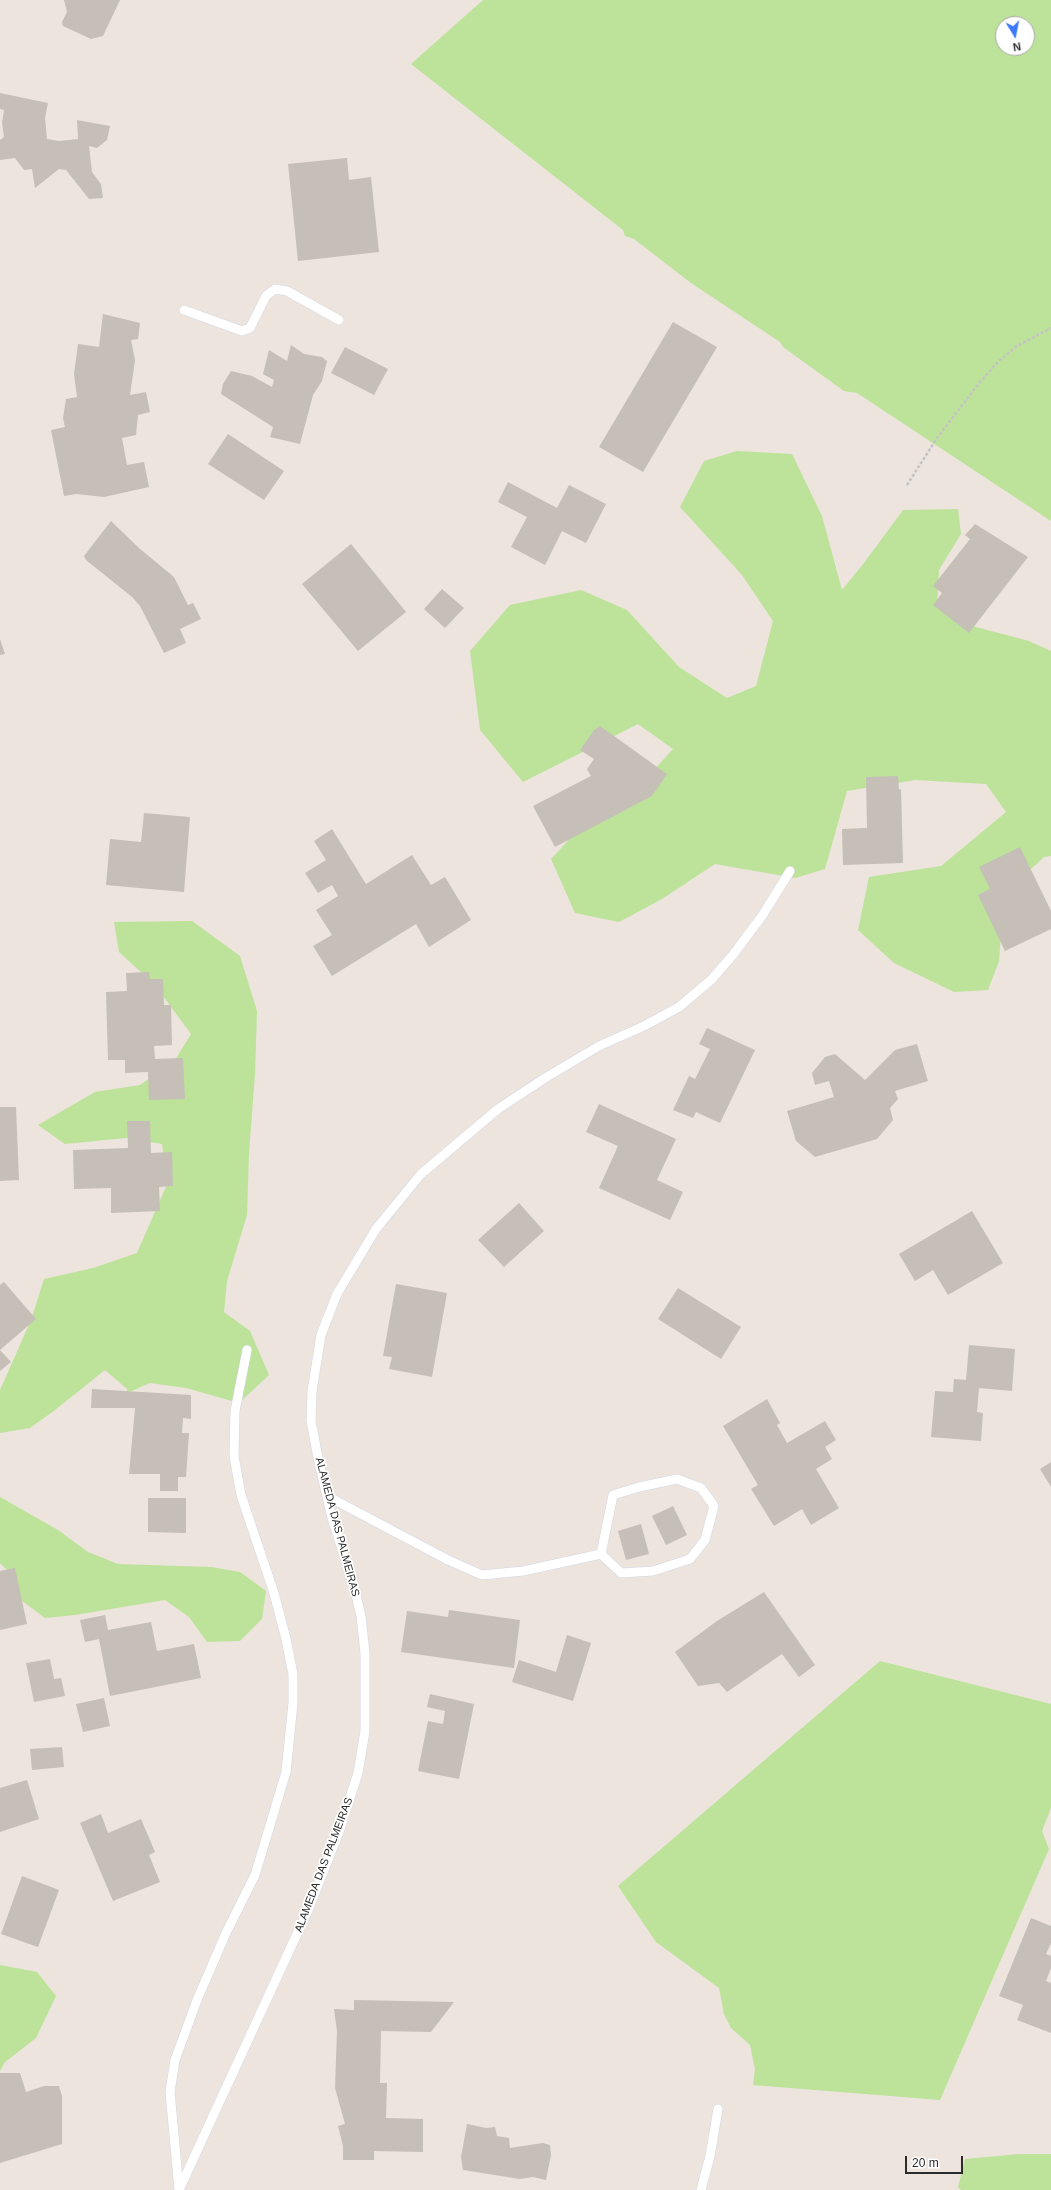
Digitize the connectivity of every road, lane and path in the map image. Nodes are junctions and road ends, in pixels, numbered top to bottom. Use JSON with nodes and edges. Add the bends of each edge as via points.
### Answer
{"nodes":[{"id":1,"x":184,"y":310,"type":"dead end"},
{"id":2,"x":339,"y":320,"type":"dead end"},
{"id":3,"x":1051,"y":328,"type":"edge"},
{"id":4,"x":907,"y":486,"type":"dead end"},
{"id":5,"x":790,"y":871,"type":"dead end"},
{"id":6,"x":247,"y":1350,"type":"dead end"},
{"id":7,"x":327,"y":1496,"type":"junction"},
{"id":8,"x":601,"y":1554,"type":"junction"},
{"id":9,"x":718,"y":2109,"type":"dead end"},
{"id":10,"x":179,"y":2190,"type":"edge"},
{"id":11,"x":701,"y":2190,"type":"edge"}],
"edges":[{"from":1,"to":2,"type":"lane","via":[[242,331],[250,328],[266,296],[275,289],[287,291]]},
{"from":3,"to":4,"type":"path","via":[[1017,346],[999,361],[937,438]]},
{"from":5,"to":7,"type":"lane","name":"ALAMEDA DAS PALMEIRAS","via":[[762,916],[711,980],[678,1007],[600,1046],[498,1109],[421,1174],[376,1229],[337,1294],[321,1335],[312,1391],[312,1421]]},
{"from":6,"to":10,"type":"lane","name":"ALAMEDA DAS PALMEIRAS","via":[[235,1411],[234,1456],[241,1495],[274,1593],[286,1639],[293,1674],[293,1704],[286,1772],[255,1875],[220,1947],[174,2060],[170,2092]]},
{"from":7,"to":8,"type":"lane","via":[[448,1560],[482,1575],[522,1571]]},
{"from":7,"to":10,"type":"lane","name":"ALAMEDA DAS PALMEIRAS","via":[[354,1586],[362,1630],[366,1731],[358,1773],[339,1832],[308,1910]]},
{"from":8,"to":8,"type":"lane","via":[[613,1495],[677,1479],[701,1488],[714,1506],[705,1540],[690,1559],[653,1571],[621,1573]]},
{"from":9,"to":11,"type":"lane"}]}
